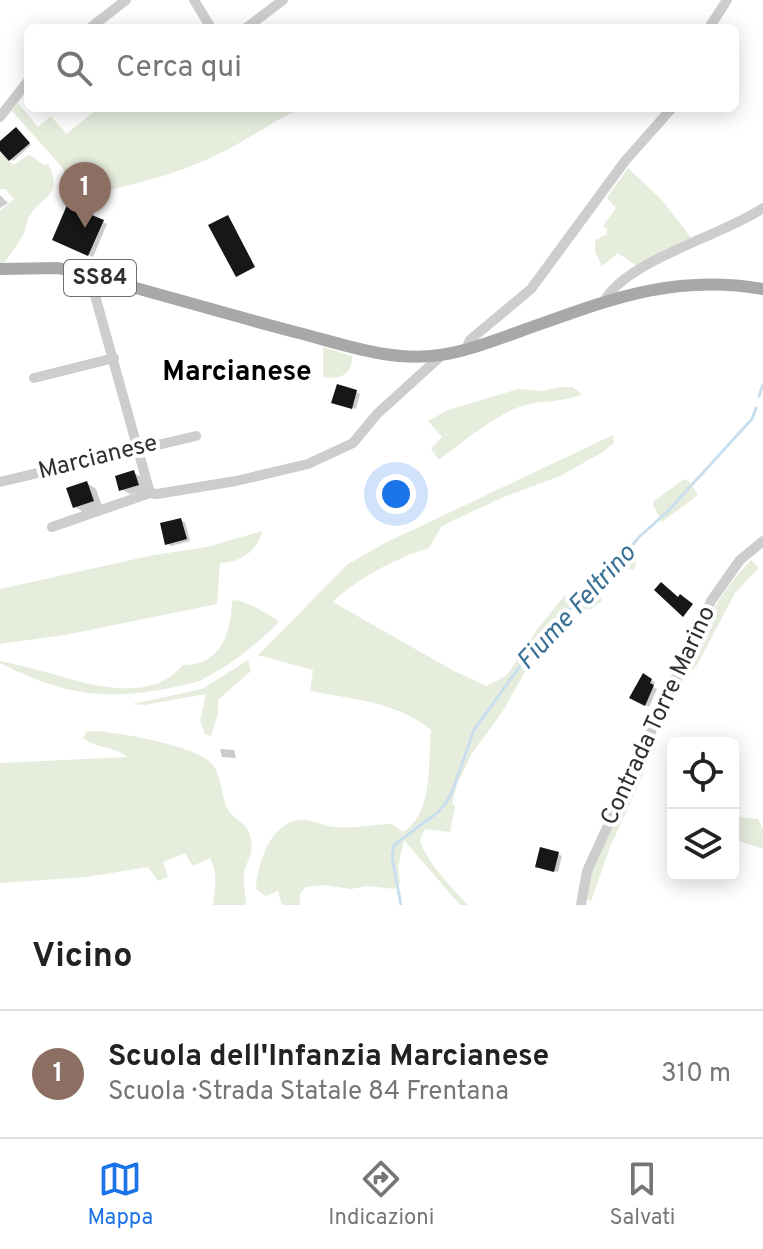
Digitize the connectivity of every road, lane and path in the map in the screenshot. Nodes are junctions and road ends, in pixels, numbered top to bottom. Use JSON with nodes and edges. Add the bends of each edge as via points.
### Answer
{"nodes":[{"id":1,"x":126,"y":0,"type":"edge"},
{"id":2,"x":194,"y":0,"type":"edge"},
{"id":3,"x":283,"y":0,"type":"edge"},
{"id":4,"x":727,"y":0,"type":"edge"},
{"id":5,"x":95,"y":24,"type":"edge"},
{"id":6,"x":209,"y":24,"type":"edge"},
{"id":7,"x":251,"y":24,"type":"edge"},
{"id":8,"x":712,"y":24,"type":"edge"},
{"id":9,"x":24,"y":86,"type":"edge"},
{"id":10,"x":668,"y":112,"type":"edge"},
{"id":11,"x":0,"y":117,"type":"edge"},
{"id":12,"x":763,"y":208,"type":"edge"},
{"id":13,"x":0,"y":269,"type":"edge"},
{"id":14,"x":92,"y":276,"type":"junction"},
{"id":15,"x":763,"y":289,"type":"edge"},
{"id":16,"x":604,"y":302,"type":"junction"},
{"id":17,"x":466,"y":349,"type":"junction"},
{"id":18,"x":442,"y":355,"type":"junction"},
{"id":19,"x":114,"y":358,"type":"junction"},
{"id":20,"x":34,"y":378,"type":"dead end"},
{"id":21,"x":196,"y":436,"type":"dead end"},
{"id":22,"x":140,"y":448,"type":"junction"},
{"id":23,"x":0,"y":482,"type":"edge"},
{"id":24,"x":150,"y":493,"type":"junction"},
{"id":25,"x":52,"y":527,"type":"dead end"},
{"id":26,"x":763,"y":541,"type":"edge"},
{"id":27,"x":581,"y":905,"type":"edge"}],
"edges":[{"from":1,"to":5,"type":"street"},
{"from":2,"to":6,"type":"street"},
{"from":3,"to":7,"type":"street"},
{"from":4,"to":8,"type":"street"},
{"from":9,"to":11,"type":"street"},
{"from":10,"to":17,"type":"street","via":[[625,161],[531,289]]},
{"from":12,"to":16,"type":"street","via":[[619,282]]},
{"from":13,"to":14,"type":"main road","number":"SS84","via":[[58,268]]},
{"from":14,"to":18,"type":"main road","number":"SS84","via":[[373,352]]},
{"from":14,"to":19,"type":"street"},
{"from":15,"to":16,"type":"main road","number":"SS84","via":[[690,284]]},
{"from":16,"to":17,"type":"main road","number":"SS84"},
{"from":17,"to":18,"type":"main road","number":"SS84"},
{"from":18,"to":24,"type":"street","via":[[353,443],[308,464]]},
{"from":19,"to":20,"type":"street"},
{"from":19,"to":22,"type":"street"},
{"from":21,"to":22,"type":"street","name":"Marcianese"},
{"from":22,"to":23,"type":"street","name":"Marcianese"},
{"from":22,"to":24,"type":"street"},
{"from":24,"to":25,"type":"street"},
{"from":26,"to":27,"type":"street","name":"Contrada Torre Marino","via":[[740,560],[711,601],[587,871]]}]}
